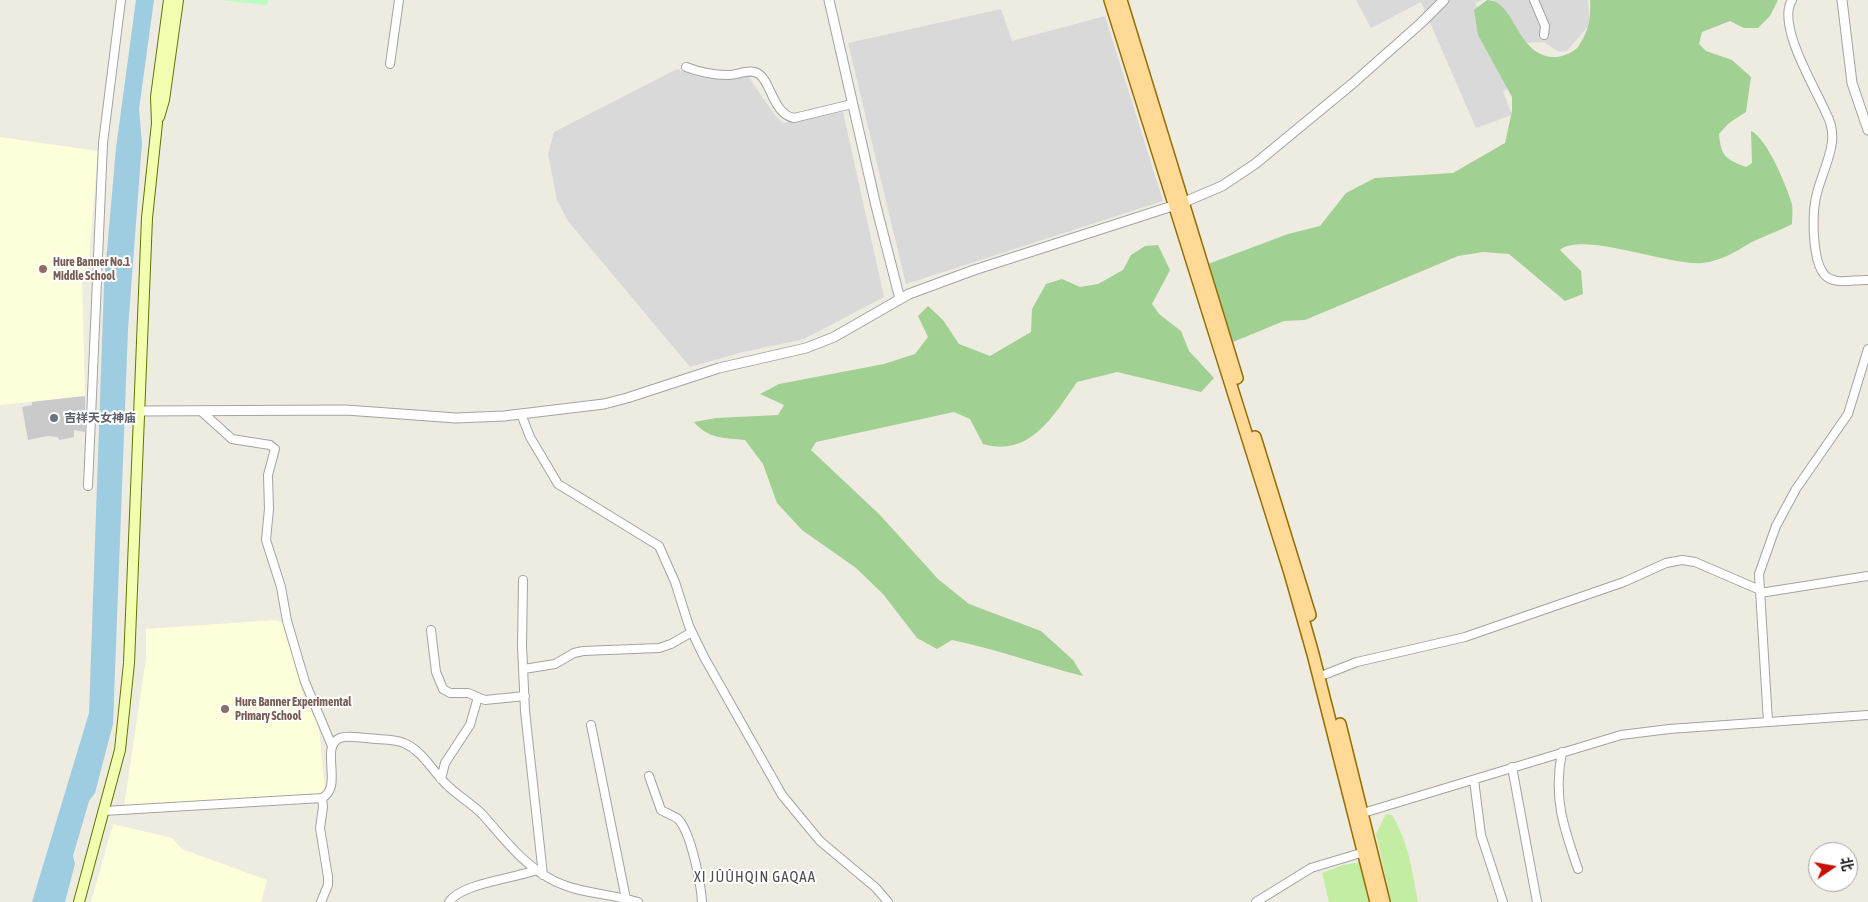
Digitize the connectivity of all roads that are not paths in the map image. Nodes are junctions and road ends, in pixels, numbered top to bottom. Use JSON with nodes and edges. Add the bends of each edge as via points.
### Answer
{"nodes":[{"id":1,"x":121,"y":0,"type":"edge"},
{"id":2,"x":169,"y":0,"type":"edge"},
{"id":3,"x":178,"y":0,"type":"edge"},
{"id":4,"x":399,"y":0,"type":"edge"},
{"id":5,"x":829,"y":0,"type":"edge"},
{"id":6,"x":1110,"y":0,"type":"edge"},
{"id":7,"x":1121,"y":0,"type":"edge"},
{"id":8,"x":1444,"y":0,"type":"edge"},
{"id":9,"x":1534,"y":0,"type":"edge"},
{"id":10,"x":1792,"y":0,"type":"edge"},
{"id":11,"x":1842,"y":0,"type":"edge"},
{"id":12,"x":1544,"y":35,"type":"dead end"},
{"id":13,"x":390,"y":64,"type":"dead end"},
{"id":14,"x":686,"y":68,"type":"dead end"},
{"id":15,"x":852,"y":104,"type":"junction"},
{"id":16,"x":157,"y":123,"type":"junction"},
{"id":17,"x":1868,"y":130,"type":"edge"},
{"id":18,"x":1178,"y":204,"type":"junction"},
{"id":19,"x":1868,"y":280,"type":"edge"},
{"id":20,"x":900,"y":299,"type":"junction"},
{"id":21,"x":1868,"y":349,"type":"edge"},
{"id":22,"x":201,"y":410,"type":"junction"},
{"id":23,"x":139,"y":411,"type":"junction"},
{"id":24,"x":521,"y":414,"type":"junction"},
{"id":25,"x":88,"y":486,"type":"dead end"},
{"id":26,"x":1868,"y":576,"type":"edge"},
{"id":27,"x":524,"y":580,"type":"dead end"},
{"id":28,"x":1760,"y":591,"type":"junction"},
{"id":29,"x":431,"y":630,"type":"dead end"},
{"id":30,"x":692,"y":632,"type":"junction"},
{"id":31,"x":524,"y":669,"type":"junction"},
{"id":32,"x":1326,"y":674,"type":"junction"},
{"id":33,"x":525,"y":696,"type":"junction"},
{"id":34,"x":478,"y":697,"type":"junction"},
{"id":35,"x":1868,"y":715,"type":"edge"},
{"id":36,"x":1768,"y":722,"type":"junction"},
{"id":37,"x":591,"y":725,"type":"dead end"},
{"id":38,"x":332,"y":746,"type":"junction"},
{"id":39,"x":1562,"y":752,"type":"junction"},
{"id":40,"x":1512,"y":767,"type":"junction"},
{"id":41,"x":649,"y":776,"type":"dead end"},
{"id":42,"x":441,"y":779,"type":"junction"},
{"id":43,"x":1474,"y":780,"type":"junction"},
{"id":44,"x":322,"y":798,"type":"junction"},
{"id":45,"x":104,"y":811,"type":"junction"},
{"id":46,"x":1363,"y":813,"type":"junction"},
{"id":47,"x":1364,"y":852,"type":"junction"},
{"id":48,"x":1578,"y":869,"type":"dead end"},
{"id":49,"x":536,"y":870,"type":"junction"},
{"id":50,"x":544,"y":875,"type":"junction"},
{"id":51,"x":626,"y":899,"type":"junction"},
{"id":52,"x":79,"y":902,"type":"edge"},
{"id":53,"x":321,"y":902,"type":"edge"},
{"id":54,"x":449,"y":902,"type":"edge"},
{"id":55,"x":638,"y":902,"type":"edge"},
{"id":56,"x":702,"y":902,"type":"edge"},
{"id":57,"x":888,"y":902,"type":"edge"},
{"id":58,"x":1256,"y":902,"type":"edge"},
{"id":59,"x":1376,"y":902,"type":"edge"},
{"id":60,"x":1384,"y":902,"type":"edge"},
{"id":61,"x":1503,"y":902,"type":"edge"},
{"id":62,"x":1537,"y":902,"type":"edge"}],
"edges":[{"from":1,"to":25,"type":"street","via":[[103,143]]},
{"from":2,"to":16,"type":"main road","via":[[156,97]]},
{"from":3,"to":16,"type":"main road","via":[[164,100]]},
{"from":4,"to":13,"type":"street"},
{"from":5,"to":15,"type":"street"},
{"from":6,"to":18,"type":"main road"},
{"from":7,"to":18,"type":"main road"},
{"from":8,"to":18,"type":"street","via":[[1352,84],[1256,164],[1222,186]]},
{"from":9,"to":12,"type":"street","via":[[1545,26]]},
{"from":10,"to":19,"type":"street","via":[[1789,18],[1798,54],[1832,129],[1832,144],[1816,195],[1814,224],[1819,264],[1826,277],[1835,281]]},
{"from":11,"to":17,"type":"street","via":[[1852,83]]},
{"from":14,"to":15,"type":"street","via":[[729,75],[754,71],[761,75],[787,117]]},
{"from":15,"to":20,"type":"street"},
{"from":16,"to":23,"type":"main road","via":[[146,218]]},
{"from":18,"to":20,"type":"street","via":[[974,270]]},
{"from":18,"to":32,"type":"main road","via":[[1279,509]]},
{"from":18,"to":47,"type":"main road","via":[[1290,572]]},
{"from":20,"to":24,"type":"street","via":[[834,337],[806,348],[727,365],[604,404]]},
{"from":21,"to":28,"type":"street","via":[[1848,414],[1796,488],[1776,526],[1759,574]]},
{"from":22,"to":23,"type":"street"},
{"from":22,"to":24,"type":"street","via":[[346,410],[456,418]]},
{"from":22,"to":38,"type":"street","via":[[232,439],[270,444],[275,449],[268,484],[266,540],[305,682]]},
{"from":23,"to":45,"type":"main road","via":[[126,707],[120,750]]},
{"from":24,"to":30,"type":"street","via":[[530,437],[558,484],[659,546]]},
{"from":26,"to":28,"type":"street"},
{"from":27,"to":31,"type":"street"},
{"from":28,"to":32,"type":"street","via":[[1695,562],[1666,563],[1624,582],[1466,637],[1357,662]]},
{"from":28,"to":36,"type":"street"},
{"from":29,"to":34,"type":"street","via":[[436,672],[443,689]]},
{"from":30,"to":31,"type":"street","via":[[659,648],[583,651],[555,664]]},
{"from":30,"to":57,"type":"street","via":[[782,795],[820,841]]},
{"from":31,"to":33,"type":"street"},
{"from":32,"to":46,"type":"main road"},
{"from":33,"to":34,"type":"street","via":[[485,700]]},
{"from":33,"to":50,"type":"street"},
{"from":34,"to":42,"type":"street","via":[[470,725],[445,762]]},
{"from":35,"to":36,"type":"street"},
{"from":36,"to":39,"type":"street","via":[[1640,731]]},
{"from":37,"to":51,"type":"street"},
{"from":38,"to":42,"type":"street","via":[[347,737],[402,742],[415,749]]},
{"from":38,"to":44,"type":"street","via":[[331,788]]},
{"from":39,"to":40,"type":"street"},
{"from":39,"to":48,"type":"street","via":[[1557,776],[1559,804]]},
{"from":40,"to":43,"type":"street"},
{"from":40,"to":62,"type":"street"},
{"from":41,"to":56,"type":"street","via":[[661,810],[683,826]]},
{"from":42,"to":49,"type":"street"},
{"from":43,"to":46,"type":"street"},
{"from":43,"to":61,"type":"street","via":[[1481,834]]},
{"from":44,"to":45,"type":"street"},
{"from":44,"to":53,"type":"street","via":[[320,828],[328,886]]},
{"from":45,"to":52,"type":"main road"},
{"from":46,"to":60,"type":"main road"},
{"from":47,"to":58,"type":"street","via":[[1311,868]]},
{"from":47,"to":59,"type":"main road"},
{"from":49,"to":50,"type":"street"},
{"from":49,"to":54,"type":"street","via":[[519,877],[468,887]]},
{"from":50,"to":51,"type":"street","via":[[571,889]]},
{"from":51,"to":55,"type":"street"}]}
